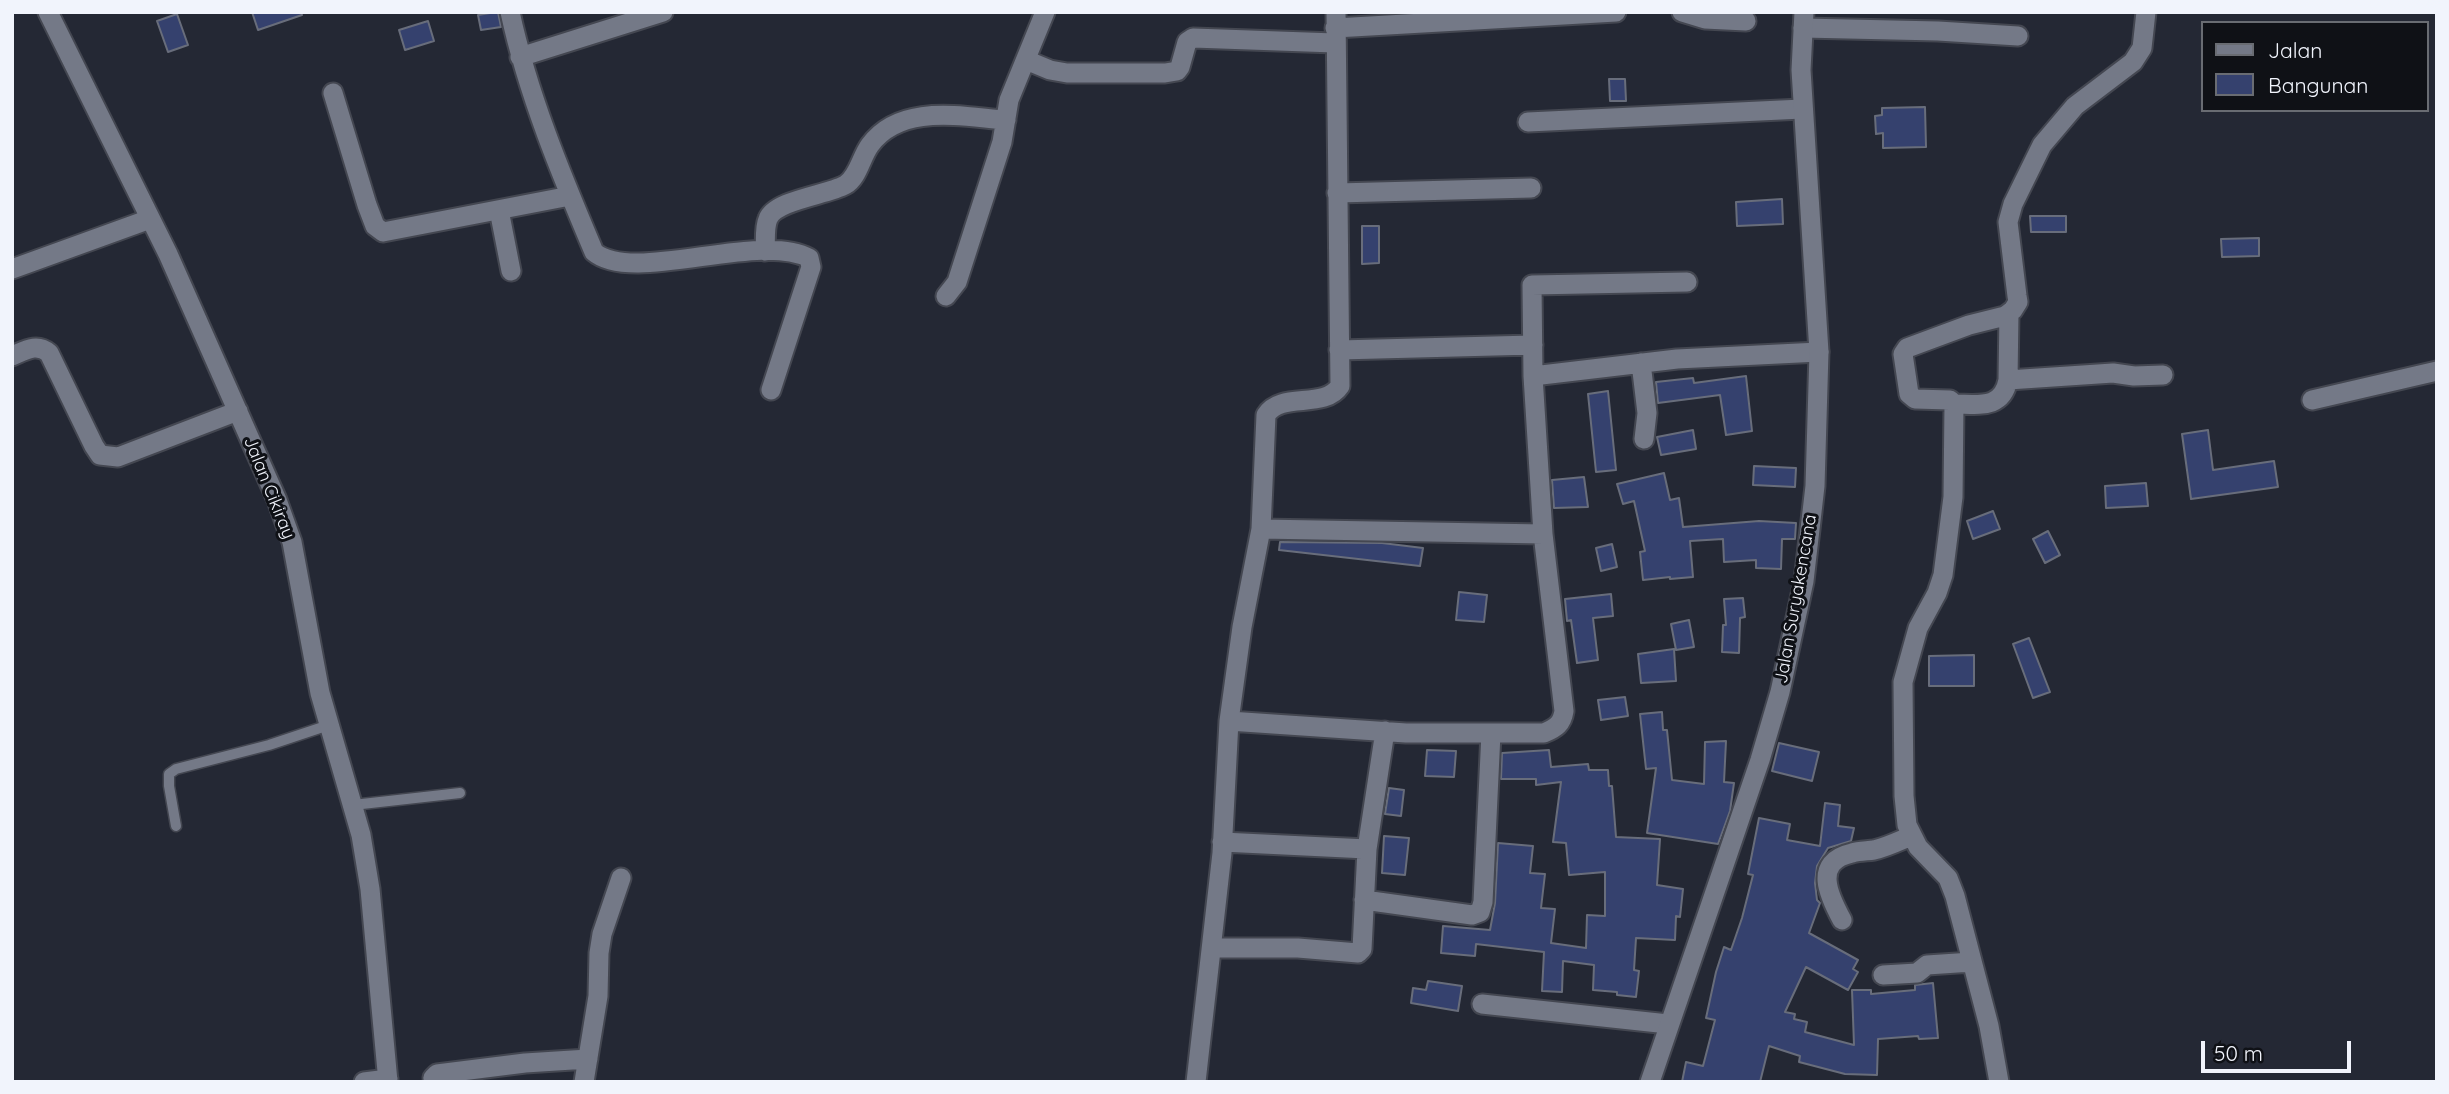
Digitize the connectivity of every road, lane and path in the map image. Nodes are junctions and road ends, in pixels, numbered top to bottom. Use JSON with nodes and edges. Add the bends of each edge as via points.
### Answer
{"nodes":[{"id":1,"x":48,"y":12,"type":"edge"},
{"id":2,"x":510,"y":12,"type":"edge"},
{"id":3,"x":663,"y":12,"type":"edge"},
{"id":4,"x":1045,"y":12,"type":"edge"},
{"id":5,"x":1616,"y":12,"type":"edge"},
{"id":6,"x":1682,"y":12,"type":"edge"},
{"id":7,"x":2146,"y":12,"type":"edge"},
{"id":8,"x":1803,"y":20,"type":"edge"},
{"id":9,"x":1746,"y":21,"type":"dead end"},
{"id":10,"x":1335,"y":28,"type":"edge"},
{"id":11,"x":2018,"y":36,"type":"dead end"},
{"id":12,"x":520,"y":57,"type":"junction"},
{"id":13,"x":1026,"y":60,"type":"junction"},
{"id":14,"x":333,"y":93,"type":"dead end"},
{"id":15,"x":1802,"y":108,"type":"junction"},
{"id":16,"x":1006,"y":120,"type":"junction"},
{"id":17,"x":1528,"y":122,"type":"dead end"},
{"id":18,"x":1531,"y":188,"type":"dead end"},
{"id":19,"x":1337,"y":193,"type":"junction"},
{"id":20,"x":570,"y":196,"type":"junction"},
{"id":21,"x":499,"y":210,"type":"junction"},
{"id":22,"x":150,"y":219,"type":"junction"},
{"id":23,"x":765,"y":251,"type":"junction"},
{"id":24,"x":12,"y":270,"type":"edge"},
{"id":25,"x":511,"y":271,"type":"dead end"},
{"id":26,"x":1687,"y":282,"type":"dead end"},
{"id":27,"x":946,"y":296,"type":"dead end"},
{"id":28,"x":2009,"y":313,"type":"junction"},
{"id":29,"x":1533,"y":345,"type":"junction"},
{"id":30,"x":1339,"y":350,"type":"junction"},
{"id":31,"x":1819,"y":352,"type":"junction"},
{"id":32,"x":12,"y":356,"type":"edge"},
{"id":33,"x":1641,"y":363,"type":"junction"},
{"id":34,"x":2437,"y":371,"type":"edge"},
{"id":35,"x":2163,"y":375,"type":"dead end"},
{"id":36,"x":1534,"y":376,"type":"junction"},
{"id":37,"x":2008,"y":380,"type":"junction"},
{"id":38,"x":771,"y":390,"type":"dead end"},
{"id":39,"x":2312,"y":400,"type":"dead end"},
{"id":40,"x":1954,"y":404,"type":"junction"},
{"id":41,"x":237,"y":411,"type":"junction"},
{"id":42,"x":1644,"y":439,"type":"dead end"},
{"id":43,"x":1261,"y":529,"type":"junction"},
{"id":44,"x":1543,"y":534,"type":"junction"},
{"id":45,"x":1229,"y":721,"type":"junction"},
{"id":46,"x":329,"y":725,"type":"junction"},
{"id":47,"x":1385,"y":731,"type":"junction"},
{"id":48,"x":1491,"y":733,"type":"junction"},
{"id":49,"x":460,"y":793,"type":"dead end"},
{"id":50,"x":353,"y":805,"type":"junction"},
{"id":51,"x":176,"y":826,"type":"dead end"},
{"id":52,"x":1911,"y":836,"type":"junction"},
{"id":53,"x":1222,"y":842,"type":"junction"},
{"id":54,"x":1367,"y":849,"type":"junction"},
{"id":55,"x":621,"y":878,"type":"dead end"},
{"id":56,"x":1364,"y":900,"type":"junction"},
{"id":57,"x":1842,"y":920,"type":"dead end"},
{"id":58,"x":1212,"y":948,"type":"junction"},
{"id":59,"x":1972,"y":962,"type":"junction"},
{"id":60,"x":1883,"y":975,"type":"dead end"},
{"id":61,"x":1482,"y":1004,"type":"dead end"},
{"id":62,"x":1668,"y":1024,"type":"junction"},
{"id":63,"x":588,"y":1059,"type":"junction"},
{"id":64,"x":388,"y":1081,"type":"edge"},
{"id":65,"x":364,"y":1082,"type":"edge"},
{"id":66,"x":435,"y":1082,"type":"edge"},
{"id":67,"x":584,"y":1082,"type":"edge"},
{"id":68,"x":1196,"y":1082,"type":"edge"},
{"id":69,"x":1650,"y":1082,"type":"edge"},
{"id":70,"x":1999,"y":1082,"type":"edge"}],
"edges":[{"from":1,"to":22,"type":"street","name":"Jalan Cikiray"},
{"from":2,"to":12,"type":"street"},
{"from":3,"to":12,"type":"street"},
{"from":4,"to":13,"type":"street"},
{"from":5,"to":10,"type":"street"},
{"from":6,"to":9,"type":"street","via":[[1706,19]]},
{"from":7,"to":28,"type":"street","via":[[2139,55],[2075,106],[2042,145],[2013,204],[2008,222],[2018,302]]},
{"from":8,"to":11,"type":"street"},
{"from":8,"to":15,"type":"street","name":"Jalan Suryakencana"},
{"from":10,"to":13,"type":"street","via":[[1193,38],[1187,42],[1177,71],[1165,73],[1067,73]]},
{"from":10,"to":19,"type":"street"},
{"from":12,"to":20,"type":"street"},
{"from":13,"to":16,"type":"street"},
{"from":14,"to":21,"type":"street","via":[[378,229],[388,232]]},
{"from":15,"to":17,"type":"street"},
{"from":15,"to":31,"type":"street","name":"Jalan Suryakencana"},
{"from":16,"to":23,"type":"street","via":[[922,115],[883,132],[867,148],[849,183],[780,207],[772,214]]},
{"from":16,"to":27,"type":"street","via":[[957,282]]},
{"from":18,"to":19,"type":"street"},
{"from":19,"to":30,"type":"street"},
{"from":20,"to":21,"type":"street"},
{"from":20,"to":23,"type":"street","via":[[594,252],[613,262]]},
{"from":21,"to":25,"type":"street"},
{"from":22,"to":24,"type":"street"},
{"from":22,"to":41,"type":"street","name":"Jalan Cikiray"},
{"from":23,"to":38,"type":"street","via":[[800,253],[809,257],[811,267]]},
{"from":26,"to":29,"type":"street","via":[[1532,285]]},
{"from":28,"to":37,"type":"street"},
{"from":28,"to":40,"type":"street","via":[[1904,352],[1909,394],[1915,399]]},
{"from":29,"to":30,"type":"street"},
{"from":29,"to":36,"type":"street"},
{"from":30,"to":43,"type":"street","via":[[1340,386],[1335,393],[1274,407],[1266,415]]},
{"from":31,"to":33,"type":"street"},
{"from":31,"to":62,"type":"street","name":"Jalan Suryakencana","via":[[1815,486],[1804,581],[1780,692]]},
{"from":32,"to":41,"type":"street","via":[[33,348],[49,353],[94,446],[108,458]]},
{"from":33,"to":36,"type":"street"},
{"from":33,"to":42,"type":"street","via":[[1647,413]]},
{"from":34,"to":39,"type":"street"},
{"from":35,"to":37,"type":"street","via":[[2113,373]]},
{"from":36,"to":44,"type":"street"},
{"from":37,"to":40,"type":"street","via":[[2006,391],[1990,403]]},
{"from":40,"to":52,"type":"street","via":[[1953,497],[1943,575],[1918,628],[1903,682],[1903,796]]},
{"from":41,"to":46,"type":"street","name":"Jalan Cikiray","via":[[292,542]]},
{"from":43,"to":44,"type":"street"},
{"from":43,"to":45,"type":"street"},
{"from":44,"to":48,"type":"street","via":[[1563,719],[1544,733]]},
{"from":45,"to":47,"type":"street"},
{"from":45,"to":53,"type":"street"},
{"from":46,"to":50,"type":"street","name":"Jalan Cikiray"},
{"from":46,"to":51,"type":"lane","via":[[176,769],[169,774]]},
{"from":47,"to":48,"type":"street"},
{"from":47,"to":54,"type":"street"},
{"from":48,"to":56,"type":"street","via":[[1480,912],[1472,915]]},
{"from":49,"to":50,"type":"lane"},
{"from":50,"to":64,"type":"street","name":"Jalan Cikiray","via":[[370,889]]},
{"from":52,"to":57,"type":"street","via":[[1885,847],[1850,853],[1833,864],[1827,885]]},
{"from":52,"to":59,"type":"street","via":[[1948,878]]},
{"from":53,"to":54,"type":"street"},
{"from":53,"to":58,"type":"street"},
{"from":54,"to":56,"type":"street"},
{"from":55,"to":63,"type":"street","via":[[602,933]]},
{"from":56,"to":58,"type":"street","via":[[1364,942],[1358,953]]},
{"from":58,"to":68,"type":"street"},
{"from":59,"to":60,"type":"street","via":[[1927,965],[1917,973]]},
{"from":59,"to":70,"type":"street"},
{"from":61,"to":62,"type":"street"},
{"from":62,"to":69,"type":"street","name":"Jalan Suryakencana"},
{"from":63,"to":66,"type":"street","via":[[437,1074]]},
{"from":63,"to":67,"type":"street"},
{"from":64,"to":65,"type":"street"}]}
